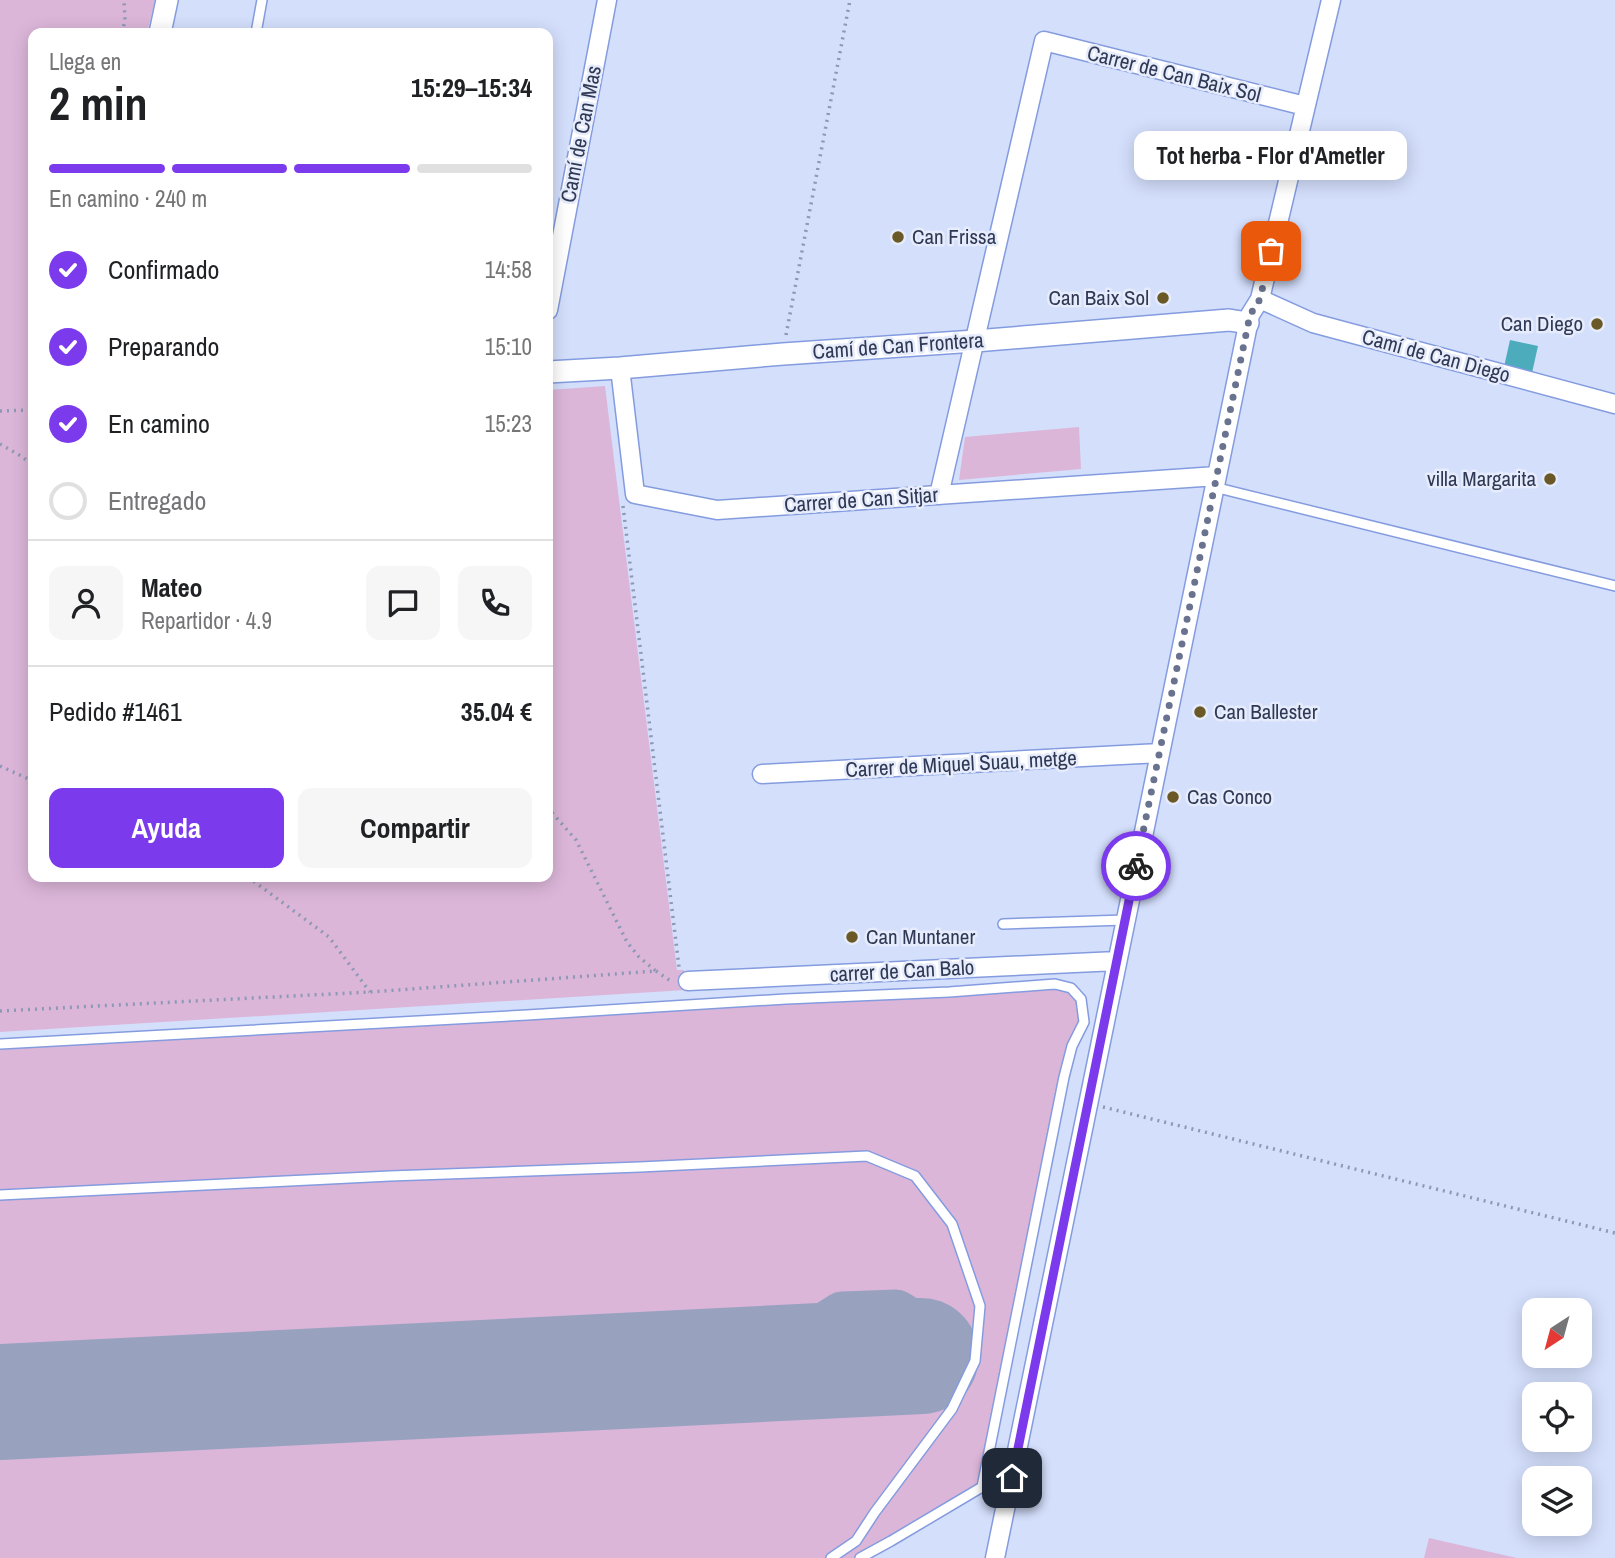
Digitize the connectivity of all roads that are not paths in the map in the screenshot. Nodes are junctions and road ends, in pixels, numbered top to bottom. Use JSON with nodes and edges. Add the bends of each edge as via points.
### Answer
{"nodes":[{"id":1,"x":167,"y":0,"type":"edge"},
{"id":2,"x":262,"y":0,"type":"edge"},
{"id":3,"x":607,"y":0,"type":"edge"},
{"id":4,"x":1331,"y":0,"type":"edge"},
{"id":5,"x":161,"y":28,"type":"edge"},
{"id":6,"x":257,"y":28,"type":"edge"},
{"id":7,"x":1305,"y":106,"type":"junction"},
{"id":8,"x":553,"y":284,"type":"edge"},
{"id":9,"x":1260,"y":299,"type":"junction"},
{"id":10,"x":1248,"y":323,"type":"junction"},
{"id":11,"x":975,"y":341,"type":"junction"},
{"id":12,"x":620,"y":368,"type":"junction"},
{"id":13,"x":553,"y":372,"type":"edge"},
{"id":14,"x":1615,"y":404,"type":"edge"},
{"id":15,"x":1216,"y":481,"type":"junction"},
{"id":16,"x":939,"y":495,"type":"junction"},
{"id":17,"x":1615,"y":586,"type":"edge"},
{"id":18,"x":1160,"y":754,"type":"junction"},
{"id":19,"x":762,"y":774,"type":"dead end"},
{"id":20,"x":1125,"y":920,"type":"junction"},
{"id":21,"x":1003,"y":924,"type":"dead end"},
{"id":22,"x":1117,"y":961,"type":"junction"},
{"id":23,"x":688,"y":981,"type":"road end"},
{"id":24,"x":0,"y":1044,"type":"edge"},
{"id":25,"x":0,"y":1195,"type":"edge"},
{"id":26,"x":831,"y":1558,"type":"edge"},
{"id":27,"x":860,"y":1558,"type":"edge"},
{"id":28,"x":995,"y":1558,"type":"edge"}],
"edges":[{"from":1,"to":5,"type":"street"},
{"from":2,"to":6,"type":"lane"},
{"from":3,"to":8,"type":"street","name":"Camí de Can Mas"},
{"from":4,"to":7,"type":"street"},
{"from":7,"to":9,"type":"street"},
{"from":7,"to":11,"type":"street","name":"Carrer de Can Baix Sol","via":[[1044,41]]},
{"from":9,"to":10,"type":"street"},
{"from":9,"to":14,"type":"street","name":"Camí de Can Diego","via":[[1313,323]]},
{"from":10,"to":11,"type":"street","name":"Camí de Can Frontera","via":[[1228,320]]},
{"from":10,"to":15,"type":"street"},
{"from":11,"to":12,"type":"street","name":"Camí de Can Frontera"},
{"from":11,"to":16,"type":"street"},
{"from":12,"to":13,"type":"street","name":"Camí de Can Frontera"},
{"from":12,"to":16,"type":"street","name":"Carrer de Can Sitjar","via":[[635,494],[717,510]]},
{"from":15,"to":16,"type":"street","name":"Carrer de Can Sitjar"},
{"from":15,"to":17,"type":"lane"},
{"from":15,"to":18,"type":"street"},
{"from":18,"to":19,"type":"street","name":"Carrer de Miquel Suau, metge"},
{"from":18,"to":20,"type":"street"},
{"from":20,"to":21,"type":"lane"},
{"from":20,"to":22,"type":"street"},
{"from":22,"to":23,"type":"street","name":"carrer de Can Balo"},
{"from":22,"to":28,"type":"street"},
{"from":24,"to":27,"type":"lane","via":[[1055,984],[1071,988],[1081,999],[1084,1022],[1064,1077],[982,1488]]},
{"from":25,"to":26,"type":"lane","via":[[867,1156],[915,1176],[952,1224],[980,1306],[975,1361],[952,1409],[856,1541]]}]}
